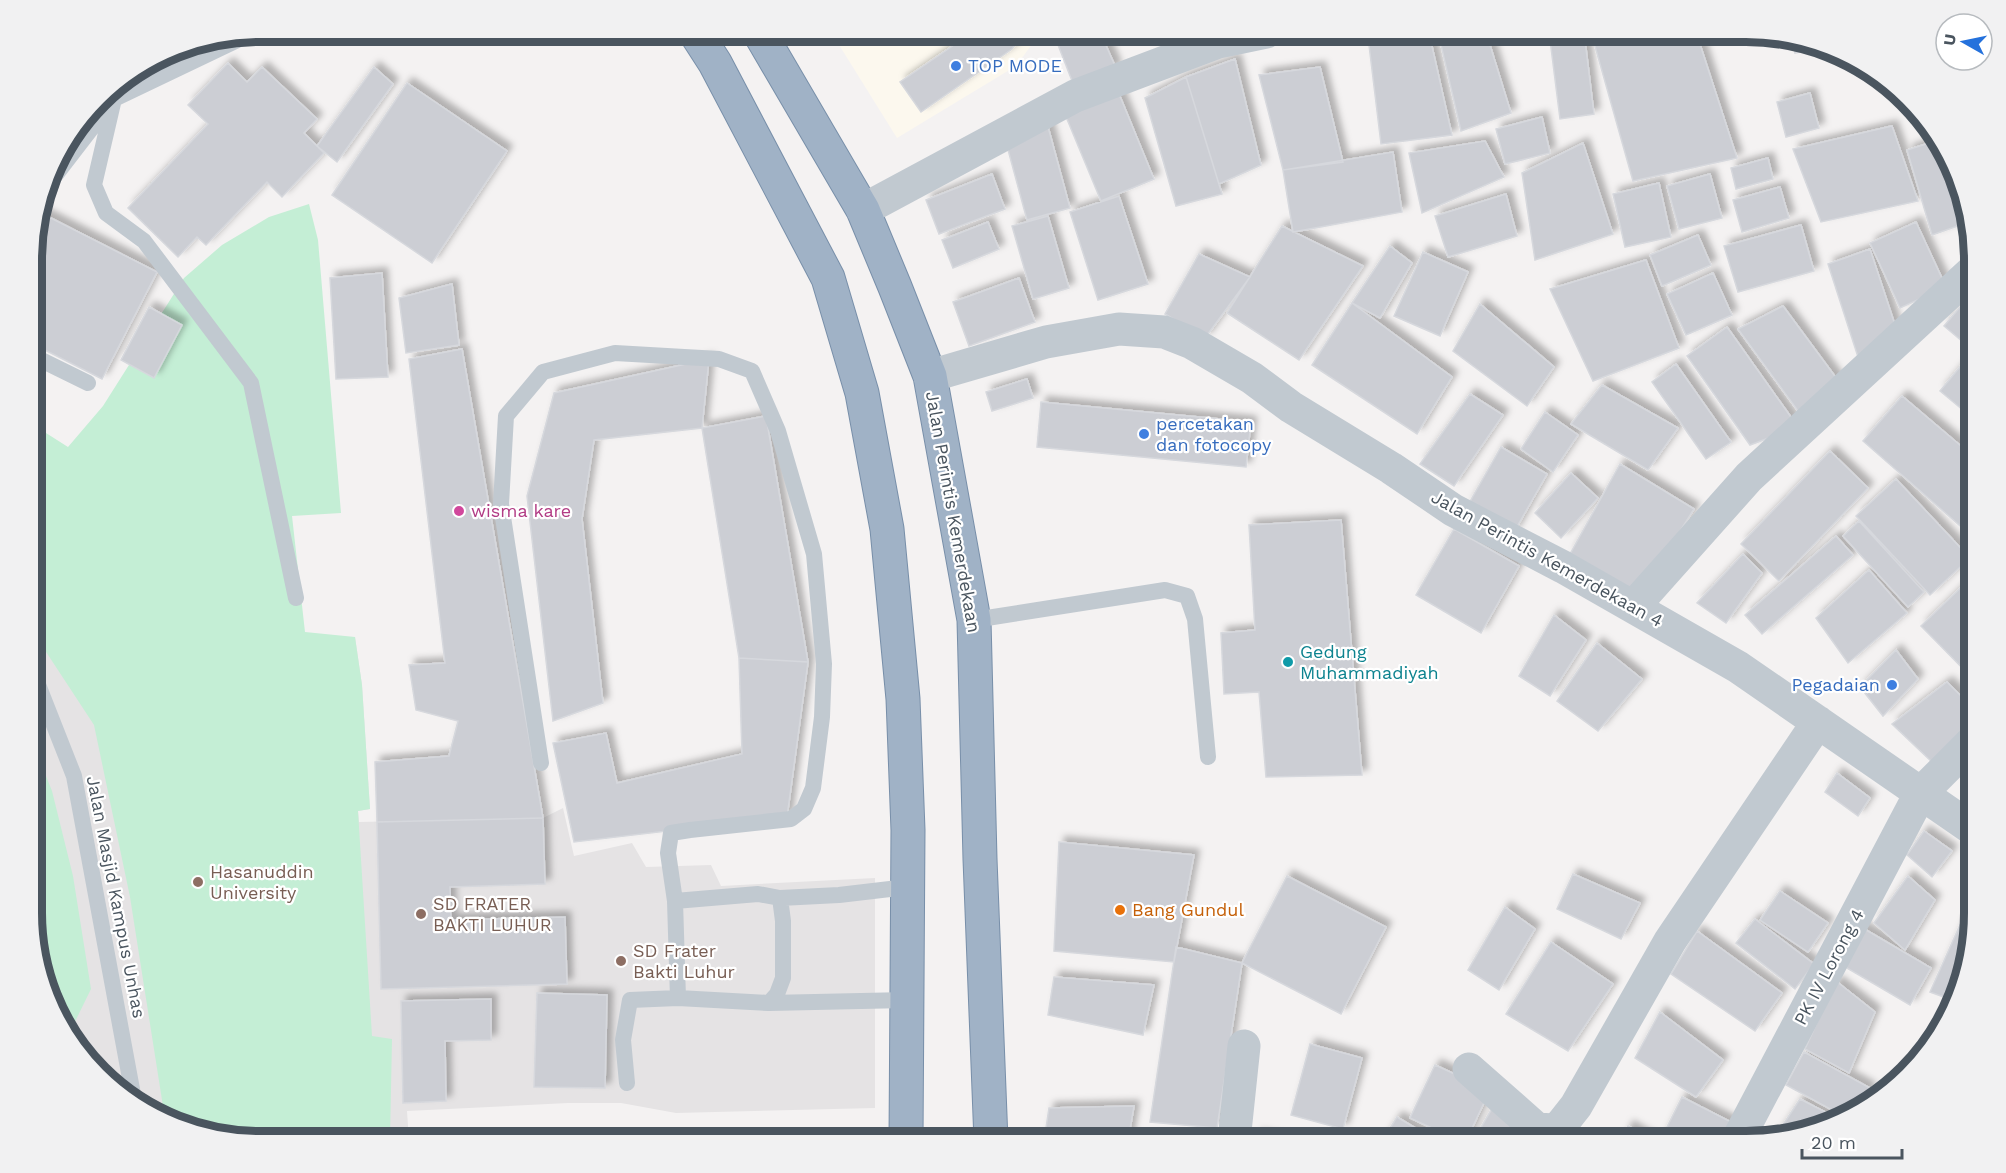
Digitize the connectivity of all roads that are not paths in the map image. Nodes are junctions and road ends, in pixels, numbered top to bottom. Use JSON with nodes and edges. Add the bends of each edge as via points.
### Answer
{"nodes":[{"id":1,"x":701,"y":42,"type":"edge"},
{"id":2,"x":765,"y":42,"type":"edge"},
{"id":3,"x":1218,"y":42,"type":"edge"},
{"id":4,"x":228,"y":44,"type":"edge"},
{"id":5,"x":114,"y":99,"type":"junction"},
{"id":6,"x":63,"y":165,"type":"edge"},
{"id":7,"x":863,"y":210,"type":"junction"},
{"id":8,"x":1964,"y":281,"type":"edge"},
{"id":9,"x":42,"y":360,"type":"edge"},
{"id":10,"x":930,"y":376,"type":"junction"},
{"id":11,"x":88,"y":383,"type":"dead end"},
{"id":12,"x":296,"y":598,"type":"dead end"},
{"id":13,"x":1634,"y":606,"type":"junction"},
{"id":14,"x":974,"y":620,"type":"junction"},
{"id":15,"x":42,"y":695,"type":"edge"},
{"id":16,"x":1818,"y":722,"type":"junction"},
{"id":17,"x":1964,"y":750,"type":"edge"},
{"id":18,"x":1208,"y":757,"type":"dead end"},
{"id":19,"x":541,"y":763,"type":"dead end"},
{"id":20,"x":1920,"y":794,"type":"junction"},
{"id":21,"x":1964,"y":823,"type":"edge"},
{"id":22,"x":908,"y":887,"type":"junction"},
{"id":23,"x":780,"y":898,"type":"junction"},
{"id":24,"x":675,"y":901,"type":"junction"},
{"id":25,"x":678,"y":998,"type":"junction"},
{"id":26,"x":907,"y":1000,"type":"junction"},
{"id":27,"x":769,"y":1003,"type":"junction"},
{"id":28,"x":1244,"y":1046,"type":"dead end"},
{"id":29,"x":1469,"y":1069,"type":"dead end"},
{"id":30,"x":627,"y":1083,"type":"dead end"},
{"id":31,"x":132,"y":1089,"type":"edge"},
{"id":32,"x":906,"y":1131,"type":"edge"},
{"id":33,"x":991,"y":1131,"type":"edge"},
{"id":34,"x":1235,"y":1131,"type":"edge"},
{"id":35,"x":1742,"y":1131,"type":"edge"}],
"edges":[{"from":1,"to":22,"type":"highway","via":[[828,278],[862,393],[887,529],[903,699]]},
{"from":2,"to":7,"type":"highway","name":"Jalan Perintis Kemerdekaan"},
{"from":3,"to":7,"type":"street","via":[[1075,96]]},
{"from":4,"to":5,"type":"lane"},
{"from":5,"to":6,"type":"lane"},
{"from":5,"to":12,"type":"lane","via":[[94,185],[106,213],[144,241],[251,383]]},
{"from":7,"to":10,"type":"highway","name":"Jalan Perintis Kemerdekaan"},
{"from":8,"to":13,"type":"street","via":[[1749,477]]},
{"from":9,"to":11,"type":"lane"},
{"from":10,"to":13,"type":"street","name":"Jalan Perintis Kemerdekaan 4","via":[[1046,342],[1119,329],[1164,332],[1192,343],[1252,378],[1453,510]]},
{"from":10,"to":14,"type":"highway","name":"Jalan Perintis Kemerdekaan"},
{"from":13,"to":16,"type":"street","name":"Jalan Perintis Kemerdekaan 4","via":[[1738,667]]},
{"from":14,"to":18,"type":"lane","via":[[1165,590],[1187,596],[1195,619]]},
{"from":14,"to":33,"type":"highway","name":"Jalan Perintis Kemerdekaan"},
{"from":15,"to":31,"type":"lane","name":"Jalan Masjid Kampus Unhas","via":[[74,776]]},
{"from":16,"to":20,"type":"street","name":"Jalan Perintis Kemerdekaan 4"},
{"from":16,"to":29,"type":"street","via":[[1670,941],[1576,1106],[1561,1125],[1554,1130],[1537,1129]]},
{"from":17,"to":20,"type":"street","name":"PK IV Lorong 4"},
{"from":19,"to":24,"type":"lane","via":[[501,504],[506,416],[543,372],[615,353],[719,359],[752,371],[778,431],[814,554],[824,664],[813,788],[804,809],[791,819],[671,833],[668,853]]},
{"from":20,"to":21,"type":"street","name":"Jalan Perintis Kemerdekaan 4"},
{"from":20,"to":35,"type":"street","name":"PK IV Lorong 4"},
{"from":22,"to":23,"type":"lane"},
{"from":22,"to":26,"type":"highway"},
{"from":23,"to":24,"type":"lane","via":[[758,894]]},
{"from":23,"to":27,"type":"lane","via":[[783,978]]},
{"from":24,"to":25,"type":"lane"},
{"from":25,"to":27,"type":"lane"},
{"from":25,"to":30,"type":"lane","via":[[630,1000],[623,1040]]},
{"from":26,"to":27,"type":"lane"},
{"from":26,"to":32,"type":"highway"},
{"from":28,"to":34,"type":"street"}]}
